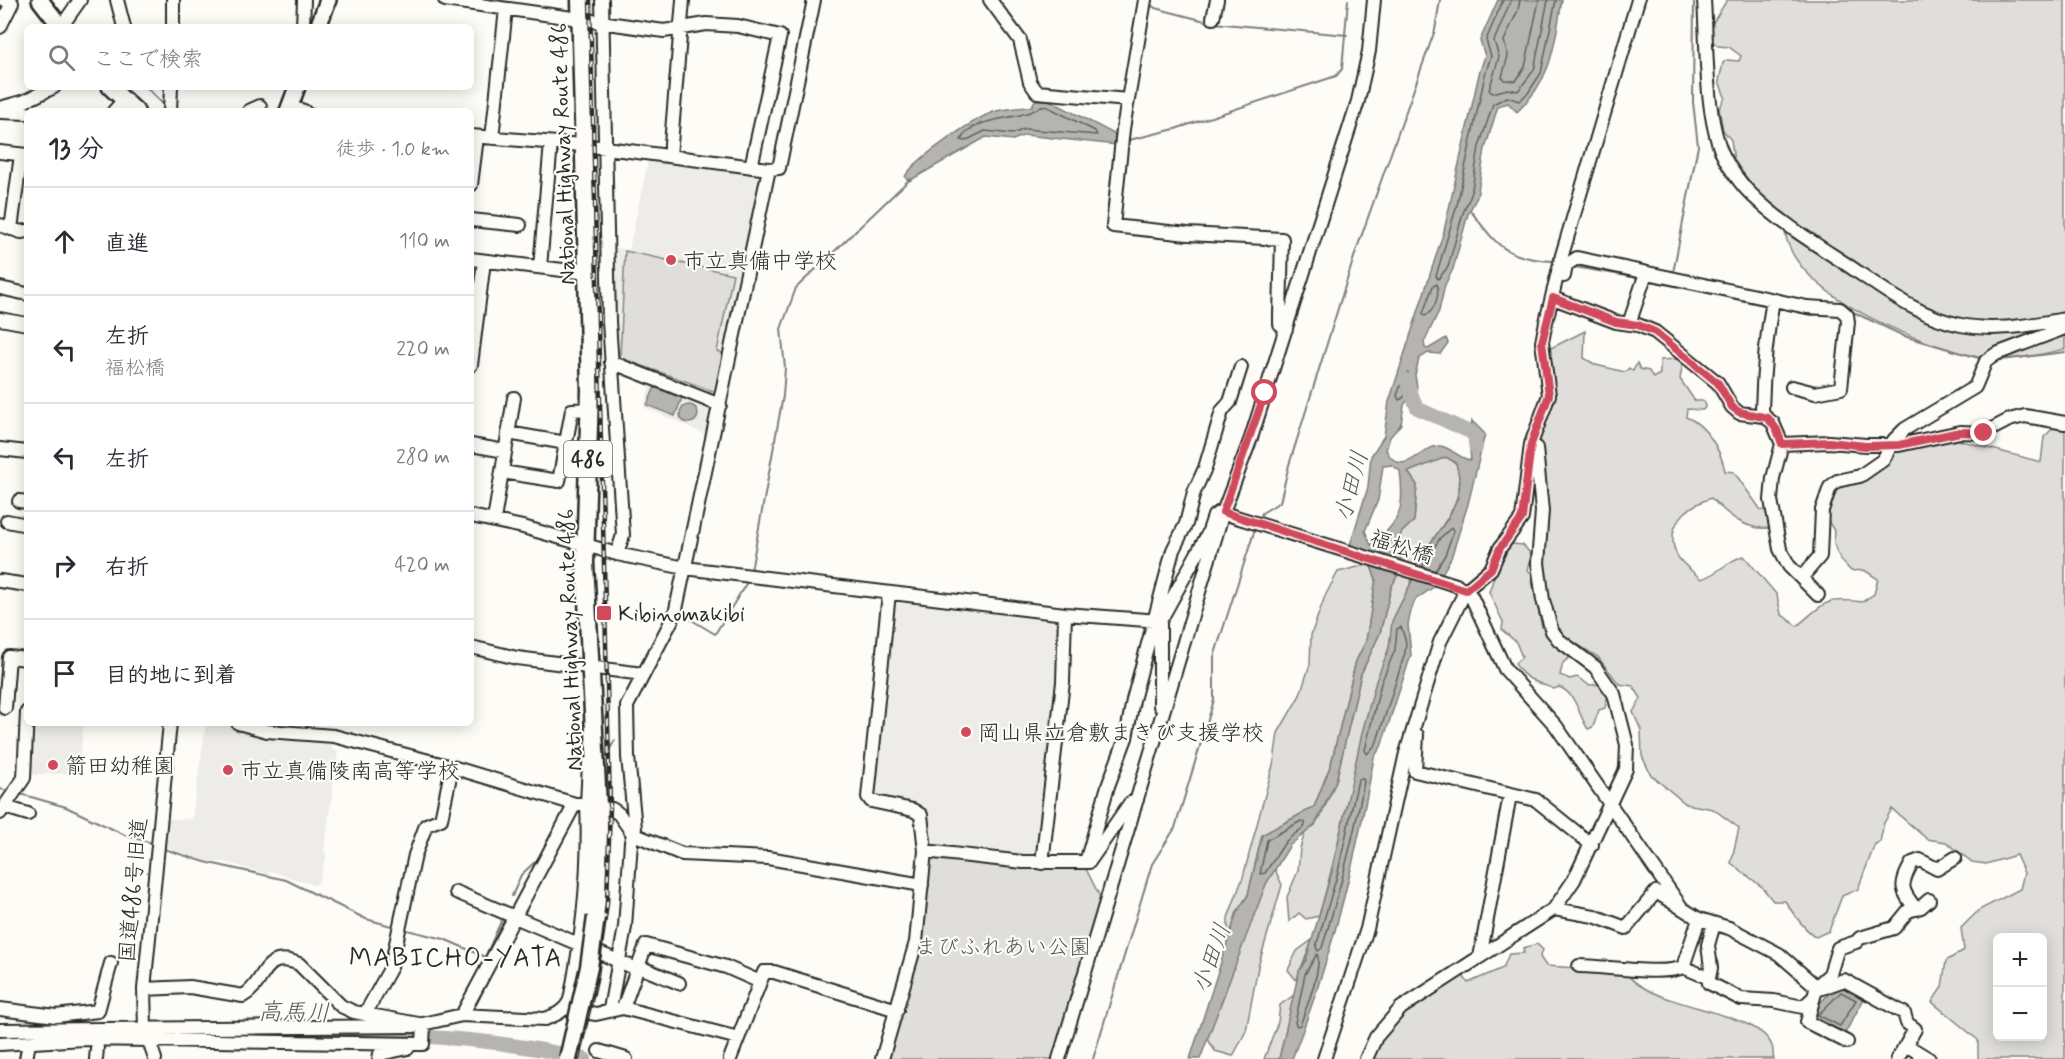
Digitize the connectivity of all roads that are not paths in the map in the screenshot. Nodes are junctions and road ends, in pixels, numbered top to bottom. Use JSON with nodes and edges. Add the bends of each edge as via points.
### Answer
{"nodes":[{"id":1,"x":4,"y":0,"type":"edge"},
{"id":2,"x":40,"y":0,"type":"edge"},
{"id":3,"x":80,"y":0,"type":"edge"},
{"id":4,"x":117,"y":0,"type":"edge"},
{"id":5,"x":173,"y":0,"type":"edge"},
{"id":6,"x":304,"y":0,"type":"edge"},
{"id":7,"x":328,"y":0,"type":"edge"},
{"id":8,"x":446,"y":0,"type":"edge"},
{"id":9,"x":580,"y":0,"type":"edge"},
{"id":10,"x":602,"y":0,"type":"edge"},
{"id":11,"x":683,"y":0,"type":"edge"},
{"id":12,"x":814,"y":0,"type":"edge"},
{"id":13,"x":990,"y":0,"type":"edge"},
{"id":14,"x":1217,"y":0,"type":"edge"},
{"id":15,"x":1367,"y":0,"type":"edge"},
{"id":16,"x":1374,"y":0,"type":"edge"},
{"id":17,"x":1638,"y":0,"type":"edge"},
{"id":18,"x":1704,"y":0,"type":"edge"},
{"id":19,"x":1142,"y":7,"type":"edge"},
{"id":20,"x":506,"y":9,"type":"junction"},
{"id":21,"x":1213,"y":18,"type":"dead end"},
{"id":22,"x":581,"y":20,"type":"junction"},
{"id":23,"x":1372,"y":21,"type":"junction"},
{"id":24,"x":59,"y":24,"type":"edge"},
{"id":25,"x":63,"y":24,"type":"edge"},
{"id":26,"x":123,"y":24,"type":"edge"},
{"id":27,"x":173,"y":24,"type":"edge"},
{"id":28,"x":303,"y":24,"type":"edge"},
{"id":29,"x":319,"y":24,"type":"edge"},
{"id":30,"x":603,"y":25,"type":"junction"},
{"id":31,"x":0,"y":27,"type":"edge"},
{"id":32,"x":679,"y":28,"type":"junction"},
{"id":33,"x":48,"y":90,"type":"edge"},
{"id":34,"x":111,"y":90,"type":"edge"},
{"id":35,"x":171,"y":90,"type":"edge"},
{"id":36,"x":297,"y":90,"type":"edge"},
{"id":37,"x":1128,"y":100,"type":"junction"},
{"id":38,"x":119,"y":106,"type":"edge"},
{"id":39,"x":170,"y":108,"type":"edge"},
{"id":40,"x":294,"y":108,"type":"edge"},
{"id":41,"x":0,"y":110,"type":"edge"},
{"id":42,"x":24,"y":113,"type":"edge"},
{"id":43,"x":492,"y":134,"type":"junction"},
{"id":44,"x":474,"y":137,"type":"edge"},
{"id":45,"x":551,"y":143,"type":"junction"},
{"id":46,"x":583,"y":145,"type":"junction"},
{"id":47,"x":607,"y":148,"type":"junction"},
{"id":48,"x":0,"y":152,"type":"edge"},
{"id":49,"x":24,"y":155,"type":"edge"},
{"id":50,"x":670,"y":156,"type":"junction"},
{"id":51,"x":752,"y":164,"type":"junction"},
{"id":52,"x":772,"y":169,"type":"junction"},
{"id":53,"x":474,"y":220,"type":"edge"},
{"id":54,"x":520,"y":225,"type":"dead end"},
{"id":55,"x":6,"y":227,"type":"edge"},
{"id":56,"x":24,"y":230,"type":"edge"},
{"id":57,"x":477,"y":260,"type":"edge"},
{"id":58,"x":540,"y":267,"type":"junction"},
{"id":59,"x":588,"y":273,"type":"junction"},
{"id":60,"x":1646,"y":273,"type":"junction"},
{"id":61,"x":0,"y":288,"type":"edge"},
{"id":62,"x":24,"y":293,"type":"edge"},
{"id":63,"x":1556,"y":299,"type":"junction"},
{"id":64,"x":1773,"y":300,"type":"junction"},
{"id":65,"x":474,"y":312,"type":"edge"},
{"id":66,"x":2065,"y":319,"type":"edge"},
{"id":67,"x":0,"y":320,"type":"edge"},
{"id":68,"x":24,"y":324,"type":"edge"},
{"id":69,"x":1629,"y":324,"type":"junction"},
{"id":70,"x":2065,"y":328,"type":"edge"},
{"id":71,"x":1286,"y":329,"type":"junction"},
{"id":72,"x":611,"y":362,"type":"junction"},
{"id":73,"x":1241,"y":367,"type":"dead end"},
{"id":74,"x":1792,"y":387,"type":"dead end"},
{"id":75,"x":514,"y":398,"type":"dead end"},
{"id":76,"x":720,"y":405,"type":"junction"},
{"id":77,"x":590,"y":409,"type":"junction"},
{"id":78,"x":1764,"y":416,"type":"junction"},
{"id":79,"x":2065,"y":423,"type":"edge"},
{"id":80,"x":1535,"y":432,"type":"junction"},
{"id":81,"x":508,"y":433,"type":"junction"},
{"id":82,"x":566,"y":443,"type":"junction"},
{"id":83,"x":1782,"y":444,"type":"junction"},
{"id":84,"x":1892,"y":445,"type":"junction"},
{"id":85,"x":474,"y":446,"type":"edge"},
{"id":86,"x":0,"y":449,"type":"edge"},
{"id":87,"x":24,"y":452,"type":"edge"},
{"id":88,"x":505,"y":452,"type":"junction"},
{"id":89,"x":502,"y":472,"type":"junction"},
{"id":90,"x":1227,"y":513,"type":"junction"},
{"id":91,"x":474,"y":517,"type":"edge"},
{"id":92,"x":494,"y":520,"type":"junction"},
{"id":93,"x":7,"y":521,"type":"dead end"},
{"id":94,"x":24,"y":524,"type":"edge"},
{"id":95,"x":585,"y":544,"type":"junction"},
{"id":96,"x":617,"y":554,"type":"junction"},
{"id":97,"x":688,"y":568,"type":"junction"},
{"id":98,"x":1802,"y":577,"type":"junction"},
{"id":99,"x":0,"y":581,"type":"edge"},
{"id":100,"x":24,"y":585,"type":"edge"},
{"id":101,"x":1461,"y":588,"type":"junction"},
{"id":102,"x":889,"y":593,"type":"junction"},
{"id":103,"x":1818,"y":595,"type":"dead end"},
{"id":104,"x":1065,"y":614,"type":"junction"},
{"id":105,"x":1157,"y":621,"type":"junction"},
{"id":106,"x":474,"y":648,"type":"edge"},
{"id":107,"x":24,"y":659,"type":"edge"},
{"id":108,"x":590,"y":665,"type":"junction"},
{"id":109,"x":643,"y":674,"type":"junction"},
{"id":110,"x":2,"y":708,"type":"edge"},
{"id":111,"x":1162,"y":711,"type":"junction"},
{"id":112,"x":24,"y":712,"type":"edge"},
{"id":113,"x":1415,"y":719,"type":"junction"},
{"id":114,"x":26,"y":726,"type":"edge"},
{"id":115,"x":166,"y":726,"type":"edge"},
{"id":116,"x":249,"y":726,"type":"edge"},
{"id":117,"x":299,"y":728,"type":"edge"},
{"id":118,"x":453,"y":767,"type":"junction"},
{"id":119,"x":1510,"y":795,"type":"junction"},
{"id":120,"x":1137,"y":800,"type":"junction"},
{"id":121,"x":587,"y":805,"type":"junction"},
{"id":122,"x":1611,"y":805,"type":"junction"},
{"id":123,"x":2,"y":810,"type":"edge"},
{"id":124,"x":28,"y":814,"type":"dead end"},
{"id":125,"x":633,"y":834,"type":"junction"},
{"id":126,"x":1592,"y":844,"type":"junction"},
{"id":127,"x":925,"y":851,"type":"junction"},
{"id":128,"x":1955,"y":858,"type":"dead end"},
{"id":129,"x":1086,"y":862,"type":"junction"},
{"id":130,"x":1042,"y":863,"type":"junction"},
{"id":131,"x":922,"y":885,"type":"junction"},
{"id":132,"x":456,"y":892,"type":"dead end"},
{"id":133,"x":1929,"y":900,"type":"dead end"},
{"id":134,"x":1681,"y":907,"type":"junction"},
{"id":135,"x":1554,"y":909,"type":"junction"},
{"id":136,"x":1916,"y":909,"type":"junction"},
{"id":137,"x":512,"y":917,"type":"junction"},
{"id":138,"x":1699,"y":920,"type":"junction"},
{"id":139,"x":1714,"y":924,"type":"junction"},
{"id":140,"x":580,"y":945,"type":"junction"},
{"id":141,"x":1709,"y":951,"type":"junction"},
{"id":142,"x":1480,"y":957,"type":"junction"},
{"id":143,"x":619,"y":962,"type":"junction"},
{"id":144,"x":1685,"y":962,"type":"junction"},
{"id":145,"x":111,"y":963,"type":"dead end"},
{"id":146,"x":1579,"y":966,"type":"dead end"},
{"id":147,"x":637,"y":967,"type":"junction"},
{"id":148,"x":1709,"y":978,"type":"junction"},
{"id":149,"x":758,"y":981,"type":"junction"},
{"id":150,"x":679,"y":983,"type":"dead end"},
{"id":151,"x":144,"y":989,"type":"junction"},
{"id":152,"x":1815,"y":992,"type":"junction"},
{"id":153,"x":567,"y":1007,"type":"junction"},
{"id":154,"x":623,"y":1008,"type":"junction"},
{"id":155,"x":0,"y":1009,"type":"edge"},
{"id":156,"x":610,"y":1009,"type":"junction"},
{"id":157,"x":897,"y":1010,"type":"junction"},
{"id":158,"x":365,"y":1014,"type":"junction"},
{"id":159,"x":462,"y":1016,"type":"junction"},
{"id":160,"x":0,"y":1030,"type":"edge"},
{"id":161,"x":147,"y":1035,"type":"junction"},
{"id":162,"x":424,"y":1035,"type":"junction"},
{"id":163,"x":738,"y":1038,"type":"junction"},
{"id":164,"x":84,"y":1039,"type":"junction"},
{"id":165,"x":116,"y":1041,"type":"junction"},
{"id":166,"x":1847,"y":1042,"type":"dead end"},
{"id":167,"x":29,"y":1043,"type":"junction"},
{"id":168,"x":0,"y":1044,"type":"edge"},
{"id":169,"x":1906,"y":1045,"type":"junction"},
{"id":170,"x":599,"y":1051,"type":"dead end"},
{"id":171,"x":96,"y":1053,"type":"edge"},
{"id":172,"x":26,"y":1059,"type":"edge"},
{"id":173,"x":155,"y":1059,"type":"edge"},
{"id":174,"x":379,"y":1059,"type":"edge"},
{"id":175,"x":568,"y":1059,"type":"edge"},
{"id":176,"x":626,"y":1059,"type":"edge"},
{"id":177,"x":730,"y":1059,"type":"edge"},
{"id":178,"x":882,"y":1059,"type":"edge"},
{"id":179,"x":1059,"y":1059,"type":"edge"},
{"id":180,"x":1324,"y":1059,"type":"edge"},
{"id":181,"x":1366,"y":1059,"type":"edge"},
{"id":182,"x":1897,"y":1059,"type":"edge"},
{"id":183,"x":1929,"y":1059,"type":"edge"}],
"edges":[{"from":1,"to":31,"type":"street","via":[[12,3]]},
{"from":2,"to":24,"type":"main road"},
{"from":3,"to":25,"type":"street"},
{"from":4,"to":26,"type":"street"},
{"from":5,"to":27,"type":"street"},
{"from":6,"to":28,"type":"street"},
{"from":7,"to":29,"type":"main road"},
{"from":8,"to":20,"type":"street"},
{"from":9,"to":22,"type":"highway","name":"National Highway Route 486","number":"486"},
{"from":10,"to":30,"type":"street"},
{"from":11,"to":32,"type":"street"},
{"from":12,"to":52,"type":"street","via":[[779,168]]},
{"from":13,"to":37,"type":"street","via":[[1020,40],[1030,82],[1037,92]]},
{"from":14,"to":21,"type":"street"},
{"from":15,"to":23,"type":"street"},
{"from":16,"to":23,"type":"street"},
{"from":17,"to":63,"type":"street","via":[[1562,255]]},
{"from":18,"to":66,"type":"street","via":[[1717,135],[1722,153],[1754,197],[1886,292],[1932,316],[1961,325],[1990,327],[2020,327]]},
{"from":19,"to":37,"type":"street"},
{"from":20,"to":22,"type":"street"},
{"from":20,"to":43,"type":"street"},
{"from":22,"to":30,"type":"street"},
{"from":22,"to":46,"type":"highway","name":"National Highway Route 486","number":"486"},
{"from":23,"to":71,"type":"street","via":[[1358,101]]},
{"from":30,"to":32,"type":"street","via":[[664,31]]},
{"from":30,"to":47,"type":"street"},
{"from":32,"to":50,"type":"street"},
{"from":32,"to":51,"type":"street","via":[[706,24],[738,26],[780,36]]},
{"from":33,"to":41,"type":"street"},
{"from":34,"to":38,"type":"main road"},
{"from":35,"to":39,"type":"street"},
{"from":36,"to":40,"type":"main road"},
{"from":37,"to":71,"type":"street","via":[[1113,226],[1282,239],[1280,324]]},
{"from":41,"to":42,"type":"street"},
{"from":43,"to":44,"type":"street"},
{"from":43,"to":45,"type":"street"},
{"from":45,"to":46,"type":"street"},
{"from":45,"to":58,"type":"street"},
{"from":46,"to":47,"type":"street"},
{"from":46,"to":59,"type":"highway","name":"National Highway Route 486","number":"486"},
{"from":47,"to":50,"type":"street"},
{"from":47,"to":72,"type":"street"},
{"from":48,"to":49,"type":"street"},
{"from":49,"to":55,"type":"street"},
{"from":50,"to":51,"type":"street"},
{"from":51,"to":52,"type":"street"},
{"from":52,"to":76,"type":"street"},
{"from":53,"to":54,"type":"street"},
{"from":55,"to":56,"type":"street"},
{"from":57,"to":58,"type":"street"},
{"from":57,"to":65,"type":"street"},
{"from":58,"to":59,"type":"street"},
{"from":59,"to":77,"type":"highway","name":"National Highway Route 486","number":"486"},
{"from":60,"to":63,"type":"street","via":[[1577,258],[1566,265]]},
{"from":60,"to":64,"type":"street"},
{"from":60,"to":69,"type":"street"},
{"from":61,"to":62,"type":"street"},
{"from":63,"to":69,"type":"street"},
{"from":63,"to":80,"type":"street","via":[[1542,342],[1549,395]]},
{"from":64,"to":74,"type":"street","via":[[1807,308],[1834,307],[1847,315],[1841,388],[1815,393]]},
{"from":64,"to":78,"type":"street","via":[[1764,346]]},
{"from":67,"to":68,"type":"street"},
{"from":69,"to":78,"type":"street","via":[[1655,332],[1718,383],[1739,412]]},
{"from":70,"to":84,"type":"street","via":[[1996,354],[1986,361],[1975,387],[1905,429]]},
{"from":71,"to":90,"type":"street"},
{"from":72,"to":76,"type":"street"},
{"from":72,"to":96,"type":"street","via":[[623,536]]},
{"from":73,"to":105,"type":"street","via":[[1194,492],[1186,524],[1173,550]]},
{"from":75,"to":81,"type":"street"},
{"from":76,"to":97,"type":"street"},
{"from":77,"to":82,"type":"street","via":[[572,410]]},
{"from":77,"to":95,"type":"highway","name":"National Highway Route 486","number":"486"},
{"from":78,"to":83,"type":"street","via":[[1773,423]]},
{"from":79,"to":84,"type":"street","via":[[2025,416],[1984,433],[1960,432]]},
{"from":80,"to":101,"type":"street","via":[[1522,518],[1500,548],[1491,569]]},
{"from":80,"to":122,"type":"street","via":[[1542,511],[1538,563],[1549,621],[1559,640],[1595,667],[1609,684],[1625,735],[1626,769]]},
{"from":81,"to":82,"type":"street"},
{"from":81,"to":88,"type":"street"},
{"from":82,"to":89,"type":"street","via":[[559,481]]},
{"from":83,"to":84,"type":"street"},
{"from":83,"to":98,"type":"street","via":[[1773,478],[1773,522],[1783,558]]},
{"from":84,"to":98,"type":"street","via":[[1883,460],[1860,476],[1837,481],[1830,487],[1822,510],[1820,556]]},
{"from":85,"to":88,"type":"street"},
{"from":86,"to":87,"type":"street"},
{"from":88,"to":89,"type":"street"},
{"from":89,"to":92,"type":"street"},
{"from":90,"to":101,"type":"street","name":"福松橋"},
{"from":90,"to":105,"type":"street","via":[[1214,516],[1208,534]]},
{"from":90,"to":111,"type":"street"},
{"from":91,"to":92,"type":"street"},
{"from":92,"to":95,"type":"street"},
{"from":93,"to":94,"type":"street"},
{"from":95,"to":96,"type":"street"},
{"from":95,"to":108,"type":"highway","name":"National Highway Route 486","number":"486"},
{"from":96,"to":97,"type":"street"},
{"from":97,"to":102,"type":"street"},
{"from":97,"to":109,"type":"street","via":[[675,614]]},
{"from":98,"to":103,"type":"street"},
{"from":99,"to":100,"type":"street"},
{"from":101,"to":113,"type":"street"},
{"from":101,"to":122,"type":"street","via":[[1492,637],[1505,669],[1556,726]]},
{"from":102,"to":104,"type":"street"},
{"from":102,"to":127,"type":"street","via":[[868,797],[921,815]]},
{"from":104,"to":105,"type":"street"},
{"from":104,"to":130,"type":"street","via":[[1063,682]]},
{"from":105,"to":111,"type":"street"},
{"from":105,"to":129,"type":"street","via":[[1126,738]]},
{"from":106,"to":108,"type":"street","via":[[517,658]]},
{"from":107,"to":110,"type":"street","via":[[9,657]]},
{"from":108,"to":109,"type":"street"},
{"from":108,"to":121,"type":"highway","name":"National Highway Route 486","number":"486","via":[[595,739]]},
{"from":109,"to":125,"type":"street","via":[[627,706],[628,757],[636,816]]},
{"from":110,"to":112,"type":"street"},
{"from":111,"to":120,"type":"street"},
{"from":113,"to":119,"type":"street","via":[[1415,771]]},
{"from":113,"to":180,"type":"street","via":[[1367,929]]},
{"from":114,"to":123,"type":"street","via":[[24,778]]},
{"from":115,"to":151,"type":"street","name":"国道486号旧道"},
{"from":116,"to":117,"type":"street","via":[[267,731]]},
{"from":117,"to":118,"type":"street"},
{"from":118,"to":121,"type":"street"},
{"from":118,"to":158,"type":"street","via":[[441,819],[426,825],[415,855],[391,967]]},
{"from":119,"to":126,"type":"street","via":[[1536,800]]},
{"from":119,"to":142,"type":"street"},
{"from":120,"to":129,"type":"street","via":[[1130,803]]},
{"from":120,"to":179,"type":"street"},
{"from":121,"to":125,"type":"street","via":[[620,814]]},
{"from":121,"to":137,"type":"street"},
{"from":121,"to":140,"type":"street","via":[[587,876]]},
{"from":121,"to":175,"type":"highway","name":"National Highway Route 486","number":"486","bridge":true,"via":[[599,871],[596,917]]},
{"from":122,"to":126,"type":"street"},
{"from":122,"to":134,"type":"street"},
{"from":123,"to":124,"type":"street"},
{"from":125,"to":131,"type":"street","via":[[682,854],[768,858]]},
{"from":125,"to":143,"type":"street"},
{"from":126,"to":135,"type":"street","via":[[1566,895]]},
{"from":127,"to":130,"type":"street"},
{"from":127,"to":131,"type":"street"},
{"from":128,"to":136,"type":"street","via":[[1937,869],[1920,860],[1912,864],[1902,887]]},
{"from":129,"to":130,"type":"street"},
{"from":131,"to":157,"type":"street","via":[[916,942]]},
{"from":132,"to":137,"type":"street"},
{"from":133,"to":136,"type":"street"},
{"from":134,"to":135,"type":"street","via":[[1656,892],[1626,928],[1594,916]]},
{"from":134,"to":138,"type":"street"},
{"from":135,"to":142,"type":"street"},
{"from":136,"to":152,"type":"street","via":[[1908,910],[1894,928],[1838,948],[1830,974]]},
{"from":137,"to":140,"type":"street"},
{"from":137,"to":159,"type":"street"},
{"from":138,"to":139,"type":"street"},
{"from":138,"to":144,"type":"street"},
{"from":139,"to":141,"type":"street"},
{"from":139,"to":152,"type":"street","via":[[1779,954]]},
{"from":140,"to":143,"type":"street"},
{"from":140,"to":153,"type":"street"},
{"from":141,"to":144,"type":"street"},
{"from":141,"to":148,"type":"street"},
{"from":142,"to":181,"type":"street","via":[[1401,1008],[1376,1036]]},
{"from":143,"to":147,"type":"street"},
{"from":143,"to":156,"type":"street"},
{"from":144,"to":146,"type":"street","via":[[1664,972]]},
{"from":144,"to":148,"type":"street"},
{"from":145,"to":155,"type":"street","via":[[98,1011],[56,1016]]},
{"from":147,"to":149,"type":"street","via":[[646,945],[726,967]]},
{"from":147,"to":150,"type":"street"},
{"from":147,"to":154,"type":"street"},
{"from":148,"to":152,"type":"street","via":[[1709,983],[1741,999],[1803,1007]]},
{"from":149,"to":157,"type":"street","via":[[764,972],[774,972]]},
{"from":149,"to":163,"type":"street"},
{"from":151,"to":158,"type":"street","via":[[190,987],[243,996],[267,966],[290,961],[299,964],[341,1006]]},
{"from":151,"to":161,"type":"street","name":"国道486号旧道"},
{"from":152,"to":166,"type":"street","via":[[1806,1022]]},
{"from":152,"to":169,"type":"street","via":[[1844,980],[1904,1013],[1907,1023],[1915,1029]]},
{"from":153,"to":156,"type":"street","via":[[596,1014]]},
{"from":153,"to":159,"type":"street","via":[[545,1019]]},
{"from":154,"to":156,"type":"street"},
{"from":154,"to":163,"type":"street"},
{"from":157,"to":178,"type":"street"},
{"from":158,"to":162,"type":"street"},
{"from":159,"to":162,"type":"street"},
{"from":160,"to":161,"type":"street"},
{"from":161,"to":162,"type":"street"},
{"from":161,"to":162,"type":"street"},
{"from":161,"to":165,"type":"street"},
{"from":161,"to":173,"type":"street","name":"国道486号旧道"},
{"from":162,"to":174,"type":"street","via":[[380,1054]]},
{"from":163,"to":177,"type":"street"},
{"from":164,"to":165,"type":"street"},
{"from":164,"to":167,"type":"street"},
{"from":164,"to":171,"type":"street"},
{"from":165,"to":171,"type":"street"},
{"from":167,"to":168,"type":"street"},
{"from":167,"to":172,"type":"street"},
{"from":169,"to":182,"type":"street"},
{"from":169,"to":183,"type":"street"},
{"from":170,"to":176,"type":"street"}]}
